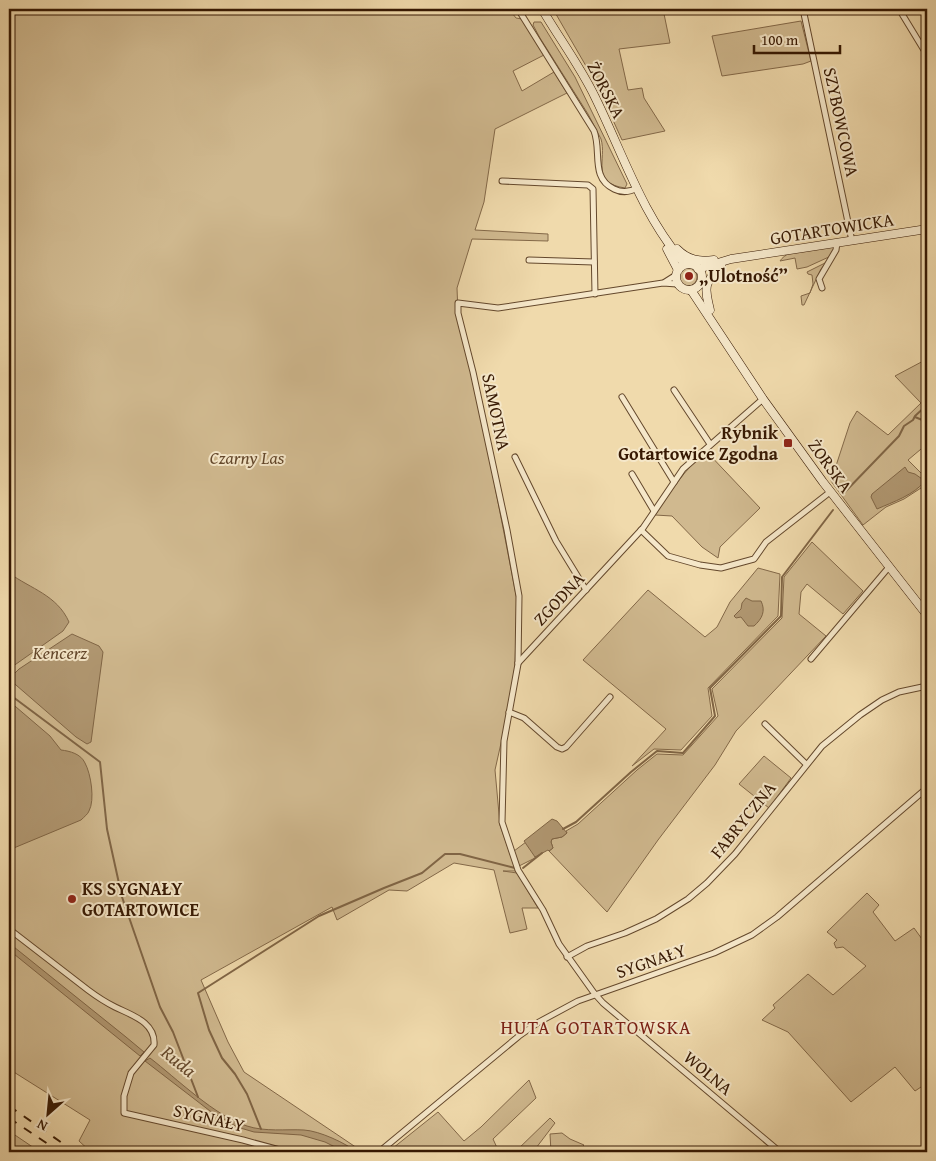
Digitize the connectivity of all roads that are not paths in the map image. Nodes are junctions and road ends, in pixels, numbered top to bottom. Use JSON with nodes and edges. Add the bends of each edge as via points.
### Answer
{"nodes":[{"id":1,"x":518,"y":9,"type":"edge"},
{"id":2,"x":542,"y":9,"type":"edge"},
{"id":3,"x":803,"y":9,"type":"edge"},
{"id":4,"x":899,"y":9,"type":"edge"},
{"id":5,"x":927,"y":54,"type":"edge"},
{"id":6,"x":502,"y":181,"type":"dead end"},
{"id":7,"x":638,"y":188,"type":"junction"},
{"id":8,"x":650,"y":213,"type":"junction"},
{"id":9,"x":927,"y":229,"type":"edge"},
{"id":10,"x":665,"y":239,"type":"junction"},
{"id":11,"x":852,"y":241,"type":"junction"},
{"id":12,"x":837,"y":243,"type":"junction"},
{"id":13,"x":529,"y":260,"type":"dead end"},
{"id":14,"x":594,"y":262,"type":"junction"},
{"id":15,"x":722,"y":263,"type":"junction"},
{"id":16,"x":685,"y":264,"type":"junction"},
{"id":17,"x":700,"y":272,"type":"junction"},
{"id":18,"x":677,"y":276,"type":"junction"},
{"id":19,"x":698,"y":286,"type":"junction"},
{"id":20,"x":822,"y":288,"type":"dead end"},
{"id":21,"x":691,"y":290,"type":"junction"},
{"id":22,"x":595,"y":294,"type":"junction"},
{"id":23,"x":710,"y":310,"type":"junction"},
{"id":24,"x":717,"y":328,"type":"junction"},
{"id":25,"x":674,"y":390,"type":"dead end"},
{"id":26,"x":622,"y":397,"type":"dead end"},
{"id":27,"x":763,"y":400,"type":"junction"},
{"id":28,"x":710,"y":444,"type":"junction"},
{"id":29,"x":515,"y":457,"type":"dead end"},
{"id":30,"x":632,"y":474,"type":"dead end"},
{"id":31,"x":674,"y":482,"type":"junction"},
{"id":32,"x":830,"y":492,"type":"junction"},
{"id":33,"x":654,"y":511,"type":"junction"},
{"id":34,"x":641,"y":530,"type":"junction"},
{"id":35,"x":889,"y":568,"type":"junction"},
{"id":36,"x":586,"y":590,"type":"junction"},
{"id":37,"x":927,"y":615,"type":"edge"},
{"id":38,"x":811,"y":659,"type":"dead end"},
{"id":39,"x":518,"y":664,"type":"junction"},
{"id":40,"x":927,"y":686,"type":"edge"},
{"id":41,"x":610,"y":697,"type":"dead end"},
{"id":42,"x":509,"y":712,"type":"junction"},
{"id":43,"x":765,"y":724,"type":"dead end"},
{"id":44,"x":806,"y":764,"type":"junction"},
{"id":45,"x":927,"y":788,"type":"edge"},
{"id":46,"x":9,"y":929,"type":"edge"},
{"id":47,"x":568,"y":957,"type":"junction"},
{"id":48,"x":596,"y":995,"type":"junction"},
{"id":49,"x":287,"y":1152,"type":"edge"},
{"id":50,"x":379,"y":1152,"type":"edge"},
{"id":51,"x":780,"y":1152,"type":"edge"}],
"edges":[{"from":1,"to":7,"type":"street","name":"ŻORSKA","via":[[594,131],[602,180],[620,191]]},
{"from":2,"to":7,"type":"main road","name":"ŻORSKA","via":[[594,94]]},
{"from":3,"to":11,"type":"street","name":"SZYBOWCOWA"},
{"from":4,"to":5,"type":"street"},
{"from":6,"to":14,"type":"street","via":[[588,186],[593,189]]},
{"from":7,"to":8,"type":"main road","name":"ŻORSKA"},
{"from":8,"to":10,"type":"main road","name":"ŻORSKA"},
{"from":8,"to":18,"type":"main road","name":"ŻORSKA"},
{"from":9,"to":11,"type":"main road","name":"GOTARTOWICKA"},
{"from":10,"to":15,"type":"main road","via":[[693,259]]},
{"from":10,"to":16,"type":"main road","name":"ŻORSKA"},
{"from":11,"to":12,"type":"main road","name":"GOTARTOWICKA"},
{"from":12,"to":15,"type":"main road","name":"GOTARTOWICKA"},
{"from":12,"to":20,"type":"street","via":[[819,279]]},
{"from":13,"to":14,"type":"street"},
{"from":14,"to":22,"type":"street"},
{"from":15,"to":17,"type":"main road","name":"GOTARTOWICKA"},
{"from":15,"to":23,"type":"main road","via":[[706,285]]},
{"from":16,"to":17,"type":"main road"},
{"from":16,"to":18,"type":"main road"},
{"from":17,"to":19,"type":"main road"},
{"from":18,"to":21,"type":"main road","via":[[682,288]]},
{"from":18,"to":22,"type":"street","name":"SAMOTNA","via":[[662,283]]},
{"from":19,"to":21,"type":"main road"},
{"from":19,"to":23,"type":"main road","name":"ŻORSKA"},
{"from":21,"to":24,"type":"main road","name":"ŻORSKA"},
{"from":22,"to":39,"type":"street","name":"SAMOTNA","via":[[498,308],[458,303],[519,596]]},
{"from":23,"to":24,"type":"main road","name":"ŻORSKA"},
{"from":24,"to":27,"type":"main road","name":"ŻORSKA"},
{"from":25,"to":28,"type":"street"},
{"from":26,"to":31,"type":"street"},
{"from":27,"to":28,"type":"street","name":"ZGODNA"},
{"from":27,"to":32,"type":"main road","name":"ŻORSKA"},
{"from":28,"to":31,"type":"street","name":"ZGODNA"},
{"from":29,"to":36,"type":"street","via":[[556,541]]},
{"from":30,"to":33,"type":"street"},
{"from":31,"to":33,"type":"street","name":"ZGODNA"},
{"from":32,"to":34,"type":"street","via":[[766,542],[754,559],[721,568],[668,556]]},
{"from":32,"to":35,"type":"main road","name":"ŻORSKA"},
{"from":33,"to":34,"type":"street","name":"ZGODNA"},
{"from":34,"to":36,"type":"street","name":"ZGODNA"},
{"from":35,"to":37,"type":"main road","name":"ŻORSKA"},
{"from":35,"to":38,"type":"street"},
{"from":36,"to":39,"type":"street","name":"ZGODNA"},
{"from":39,"to":42,"type":"street"},
{"from":40,"to":44,"type":"street","name":"FABRYCZNA","via":[[882,700],[822,746]]},
{"from":41,"to":42,"type":"street","via":[[562,749],[524,718]]},
{"from":42,"to":47,"type":"street","via":[[504,741],[502,822],[518,870]]},
{"from":43,"to":44,"type":"street"},
{"from":44,"to":47,"type":"street","name":"FABRYCZNA","via":[[735,854],[695,894],[656,918]]},
{"from":45,"to":48,"type":"street","name":"SYGNAŁY","via":[[752,935],[714,953]]},
{"from":46,"to":49,"type":"street","name":"SYGNAŁY","via":[[100,999],[144,1022],[153,1034],[153,1046],[128,1080],[124,1113]]},
{"from":47,"to":48,"type":"street"},
{"from":48,"to":50,"type":"street","name":"SYGNAŁY","via":[[578,1001],[519,1036]]},
{"from":48,"to":51,"type":"street","name":"WOLNA"}]}
